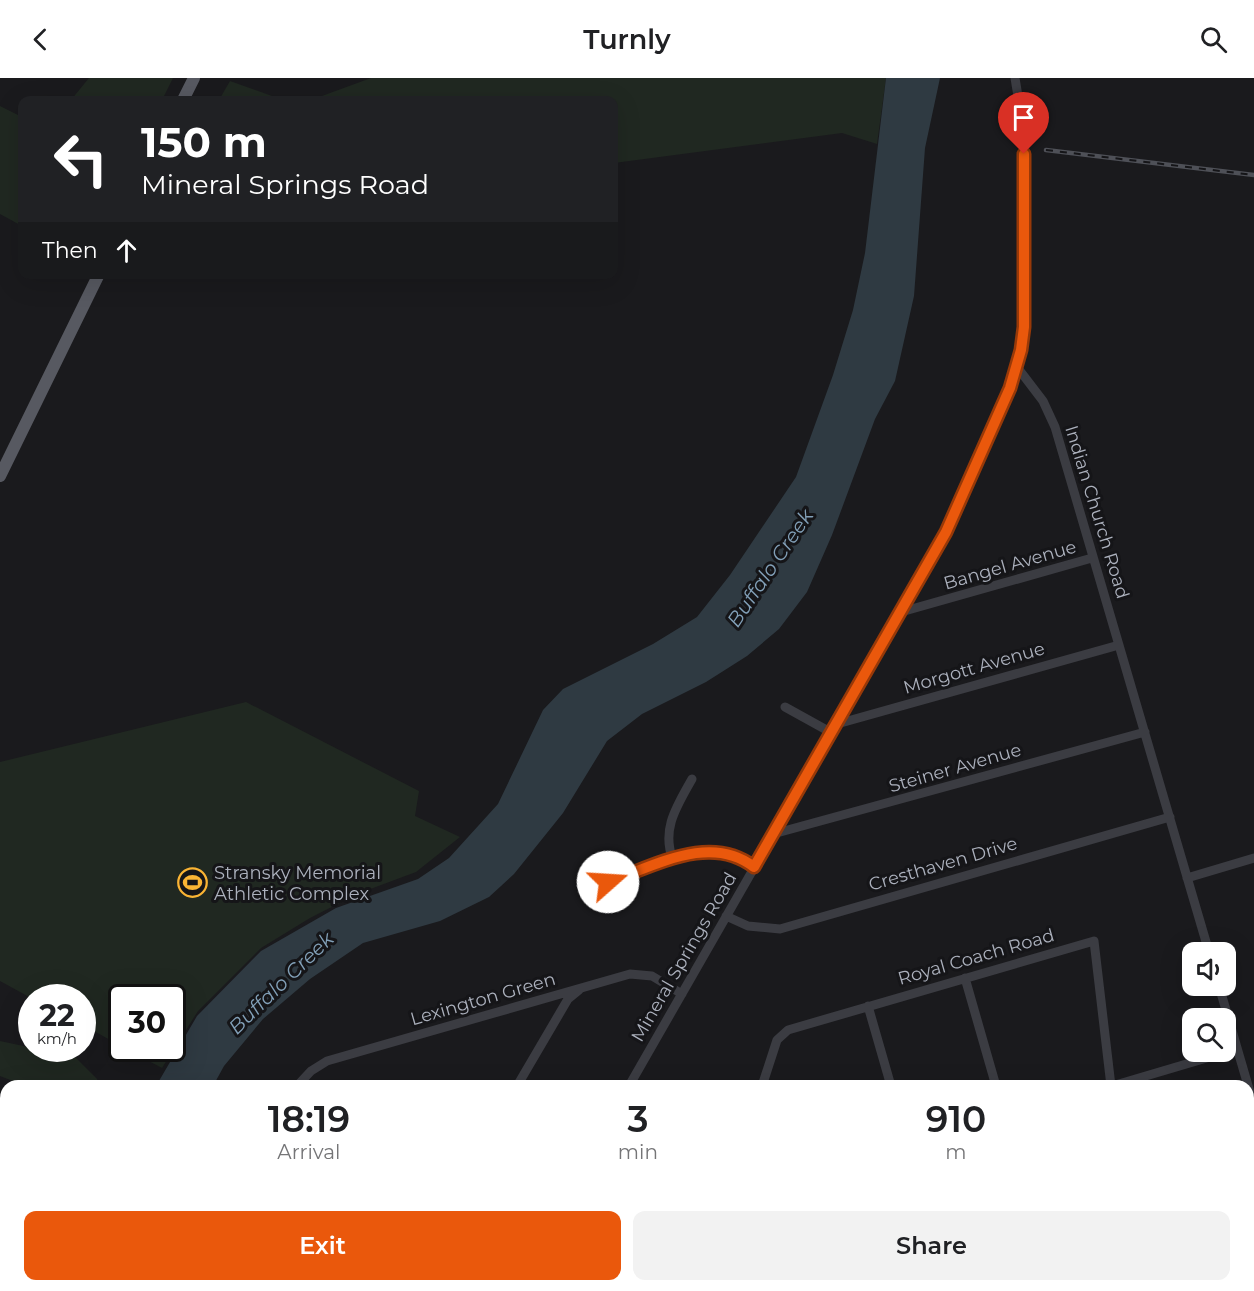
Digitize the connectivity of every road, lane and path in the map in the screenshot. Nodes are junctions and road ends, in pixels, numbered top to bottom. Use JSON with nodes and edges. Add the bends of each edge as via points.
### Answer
{"nodes":[{"id":1,"x":194,"y":78,"type":"edge"},
{"id":2,"x":1015,"y":78,"type":"edge"},
{"id":3,"x":185,"y":96,"type":"edge"},
{"id":4,"x":97,"y":279,"type":"edge"},
{"id":5,"x":1017,"y":367,"type":"junction"},
{"id":6,"x":0,"y":476,"type":"edge"},
{"id":7,"x":1092,"y":558,"type":"junction"},
{"id":8,"x":901,"y":612,"type":"junction"},
{"id":9,"x":1119,"y":645,"type":"junction"},
{"id":10,"x":785,"y":706,"type":"dead end"},
{"id":11,"x":837,"y":724,"type":"junction"},
{"id":12,"x":1145,"y":732,"type":"junction"},
{"id":13,"x":832,"y":733,"type":"junction"},
{"id":14,"x":692,"y":779,"type":"dead end"},
{"id":15,"x":1170,"y":817,"type":"junction"},
{"id":16,"x":773,"y":834,"type":"junction"},
{"id":17,"x":1254,"y":858,"type":"edge"},
{"id":18,"x":673,"y":860,"type":"junction"},
{"id":19,"x":754,"y":867,"type":"junction"},
{"id":20,"x":1187,"y":878,"type":"junction"},
{"id":21,"x":608,"y":882,"type":"dead end"},
{"id":22,"x":726,"y":916,"type":"junction"},
{"id":23,"x":1206,"y":942,"type":"edge"},
{"id":24,"x":965,"y":978,"type":"junction"},
{"id":25,"x":583,"y":988,"type":"junction"},
{"id":26,"x":682,"y":994,"type":"junction"},
{"id":27,"x":1222,"y":996,"type":"edge"},
{"id":28,"x":868,"y":1006,"type":"junction"},
{"id":29,"x":1237,"y":1048,"type":"junction"},
{"id":30,"x":302,"y":1080,"type":"edge"},
{"id":31,"x":521,"y":1080,"type":"edge"},
{"id":32,"x":632,"y":1080,"type":"edge"},
{"id":33,"x":764,"y":1080,"type":"edge"},
{"id":34,"x":889,"y":1080,"type":"edge"},
{"id":35,"x":994,"y":1080,"type":"edge"},
{"id":36,"x":1111,"y":1080,"type":"edge"},
{"id":37,"x":1132,"y":1080,"type":"edge"},
{"id":38,"x":1246,"y":1080,"type":"edge"}],
"edges":[{"from":1,"to":3,"type":"main road"},
{"from":2,"to":5,"type":"street","via":[[1024,133],[1024,327]]},
{"from":4,"to":6,"type":"main road"},
{"from":5,"to":7,"type":"street","name":"Indian Church Road","via":[[1055,427]]},
{"from":5,"to":8,"type":"street","name":"Mineral Springs Road","via":[[954,517]]},
{"from":7,"to":8,"type":"street","name":"Bangel Avenue"},
{"from":7,"to":9,"type":"street","name":"Indian Church Road"},
{"from":8,"to":11,"type":"street","name":"Mineral Springs Road"},
{"from":9,"to":11,"type":"street","name":"Morgott Avenue"},
{"from":9,"to":12,"type":"street","name":"Indian Church Road"},
{"from":10,"to":13,"type":"street"},
{"from":11,"to":13,"type":"street","name":"Mineral Springs Road"},
{"from":12,"to":15,"type":"street","name":"Indian Church Road"},
{"from":12,"to":16,"type":"street","name":"Steiner Avenue"},
{"from":13,"to":16,"type":"street","name":"Mineral Springs Road"},
{"from":14,"to":18,"type":"street","via":[[670,823],[668,841]]},
{"from":15,"to":20,"type":"street","name":"Indian Church Road"},
{"from":15,"to":22,"type":"street","name":"Cresthaven Drive","via":[[780,929],[748,926]]},
{"from":16,"to":19,"type":"street","name":"Mineral Springs Road"},
{"from":17,"to":20,"type":"street"},
{"from":18,"to":19,"type":"street","via":[[700,851],[719,851]]},
{"from":18,"to":21,"type":"street"},
{"from":19,"to":22,"type":"street","name":"Mineral Springs Road"},
{"from":20,"to":23,"type":"street","name":"Indian Church Road"},
{"from":22,"to":26,"type":"street","name":"Mineral Springs Road"},
{"from":24,"to":28,"type":"street","name":"Royal Coach Road"},
{"from":24,"to":35,"type":"street"},
{"from":24,"to":36,"type":"street","name":"Royal Coach Road","via":[[1094,941]]},
{"from":25,"to":26,"type":"street","name":"Lexington Green","via":[[638,973],[652,976]]},
{"from":25,"to":30,"type":"street","name":"Lexington Green","via":[[327,1061]]},
{"from":25,"to":31,"type":"street","via":[[568,999]]},
{"from":26,"to":32,"type":"street","name":"Mineral Springs Road"},
{"from":27,"to":29,"type":"street"},
{"from":28,"to":33,"type":"street","name":"Royal Coach Road","via":[[782,1034]]},
{"from":28,"to":34,"type":"street"},
{"from":29,"to":37,"type":"street"},
{"from":29,"to":38,"type":"street"}]}
